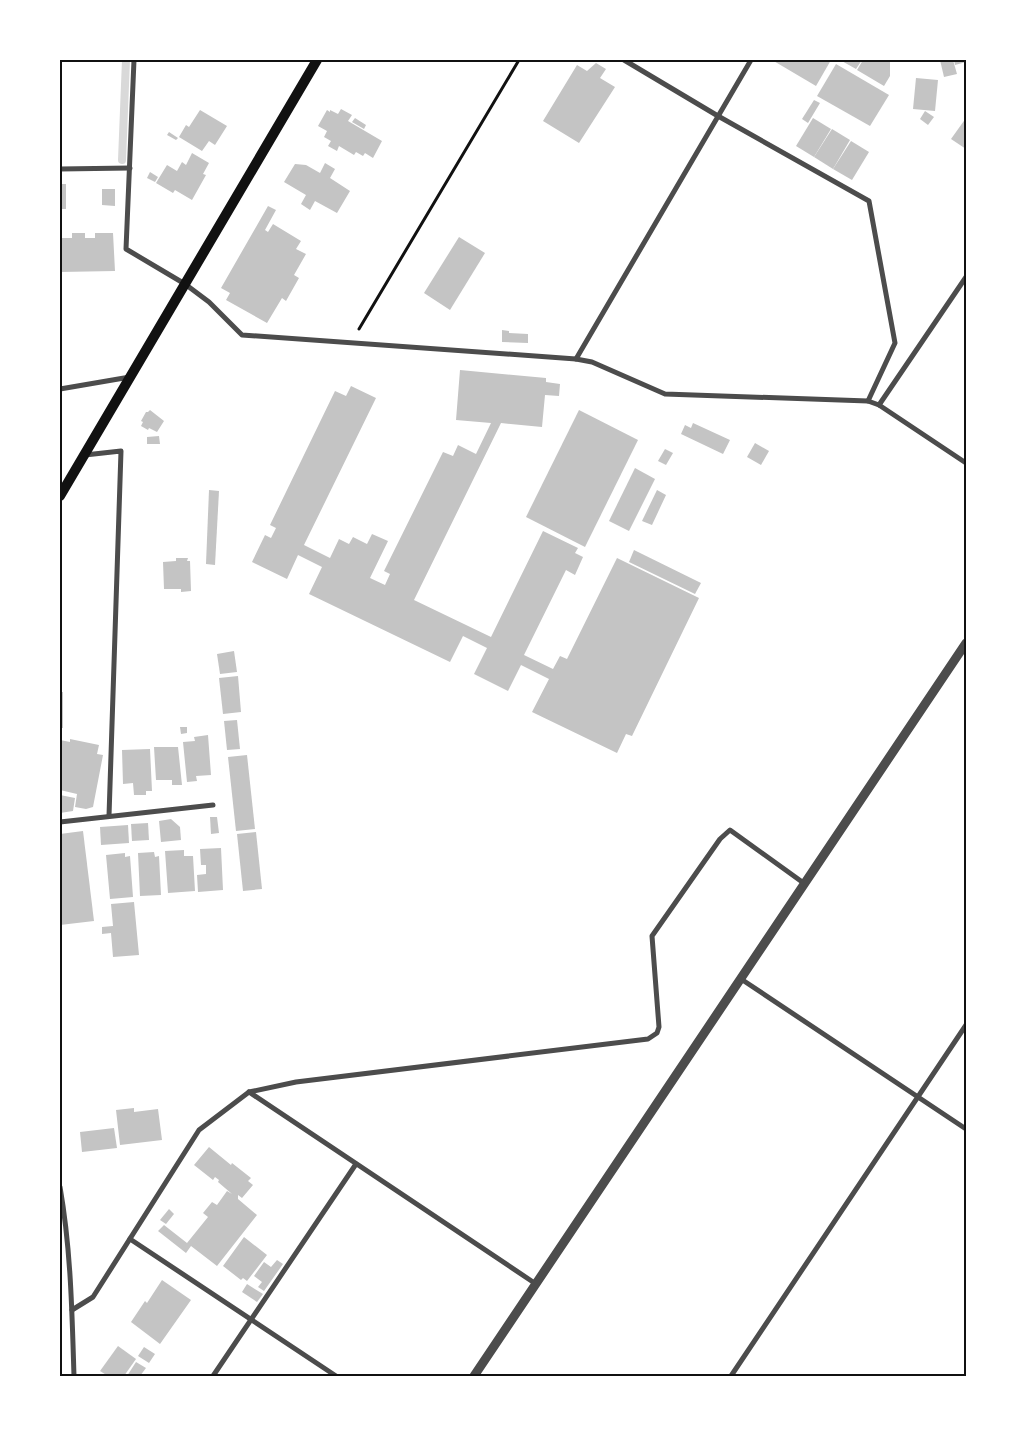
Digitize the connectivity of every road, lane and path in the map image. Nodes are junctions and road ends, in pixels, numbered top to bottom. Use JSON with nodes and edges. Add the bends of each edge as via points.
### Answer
{"nodes":[{"id":1,"x":134,"y":60,"type":"edge"},
{"id":2,"x":317,"y":60,"type":"edge"},
{"id":3,"x":519,"y":60,"type":"edge"},
{"id":4,"x":624,"y":60,"type":"edge"},
{"id":5,"x":751,"y":60,"type":"edge"},
{"id":6,"x":718,"y":116,"type":"junction"},
{"id":7,"x":130,"y":168,"type":"junction"},
{"id":8,"x":60,"y":169,"type":"edge"},
{"id":9,"x":966,"y":277,"type":"edge"},
{"id":10,"x":185,"y":284,"type":"junction"},
{"id":11,"x":351,"y":343,"type":"junction"},
{"id":12,"x":576,"y":359,"type":"junction"},
{"id":13,"x":130,"y":376,"type":"junction"},
{"id":14,"x":60,"y":389,"type":"edge"},
{"id":15,"x":868,"y":402,"type":"junction"},
{"id":16,"x":879,"y":404,"type":"junction"},
{"id":17,"x":85,"y":455,"type":"junction"},
{"id":18,"x":966,"y":463,"type":"edge"},
{"id":19,"x":60,"y":496,"type":"edge"},
{"id":20,"x":966,"y":643,"type":"edge"},
{"id":21,"x":213,"y":805,"type":"dead end"},
{"id":22,"x":109,"y":816,"type":"junction"},
{"id":23,"x":60,"y":822,"type":"edge"},
{"id":24,"x":805,"y":884,"type":"junction"},
{"id":25,"x":741,"y":979,"type":"junction"},
{"id":26,"x":966,"y":1025,"type":"edge"},
{"id":27,"x":249,"y":1092,"type":"junction"},
{"id":28,"x":918,"y":1097,"type":"junction"},
{"id":29,"x":966,"y":1129,"type":"edge"},
{"id":30,"x":356,"y":1164,"type":"junction"},
{"id":31,"x":60,"y":1187,"type":"edge"},
{"id":32,"x":130,"y":1239,"type":"junction"},
{"id":33,"x":536,"y":1284,"type":"junction"},
{"id":34,"x":72,"y":1310,"type":"junction"},
{"id":35,"x":251,"y":1320,"type":"junction"},
{"id":36,"x":74,"y":1376,"type":"edge"},
{"id":37,"x":214,"y":1376,"type":"edge"},
{"id":38,"x":336,"y":1376,"type":"edge"},
{"id":39,"x":474,"y":1376,"type":"edge"},
{"id":40,"x":730,"y":1376,"type":"edge"}],
"edges":[{"from":1,"to":7,"type":"street"},
{"from":2,"to":10,"type":"main road"},
{"from":3,"to":11,"type":"path"},
{"from":4,"to":6,"type":"street"},
{"from":5,"to":6,"type":"street"},
{"from":6,"to":12,"type":"street"},
{"from":6,"to":15,"type":"street","via":[[869,201],[895,344]]},
{"from":7,"to":8,"type":"street"},
{"from":7,"to":10,"type":"street","via":[[126,249]]},
{"from":9,"to":16,"type":"street"},
{"from":10,"to":11,"type":"street","via":[[209,302],[242,335]]},
{"from":10,"to":13,"type":"main road"},
{"from":11,"to":12,"type":"street"},
{"from":12,"to":15,"type":"street","via":[[592,362],[665,394]]},
{"from":13,"to":14,"type":"street"},
{"from":13,"to":17,"type":"main road"},
{"from":15,"to":16,"type":"street"},
{"from":16,"to":18,"type":"street"},
{"from":17,"to":19,"type":"main road"},
{"from":17,"to":22,"type":"street","via":[[121,451]]},
{"from":20,"to":24,"type":"street"},
{"from":21,"to":22,"type":"street"},
{"from":22,"to":23,"type":"street"},
{"from":24,"to":25,"type":"street"},
{"from":24,"to":27,"type":"street","via":[[730,830],[720,839],[652,936],[659,1027],[657,1033],[648,1039],[296,1082]]},
{"from":25,"to":28,"type":"street"},
{"from":25,"to":33,"type":"street"},
{"from":26,"to":28,"type":"street"},
{"from":27,"to":30,"type":"street"},
{"from":27,"to":32,"type":"street","via":[[199,1130]]},
{"from":28,"to":29,"type":"street"},
{"from":28,"to":40,"type":"street"},
{"from":30,"to":33,"type":"street"},
{"from":30,"to":35,"type":"street"},
{"from":31,"to":34,"type":"street","via":[[67,1228]]},
{"from":32,"to":34,"type":"street","via":[[93,1297]]},
{"from":32,"to":35,"type":"street"},
{"from":33,"to":39,"type":"street"},
{"from":34,"to":36,"type":"street"},
{"from":35,"to":37,"type":"street"},
{"from":35,"to":38,"type":"street"}]}
